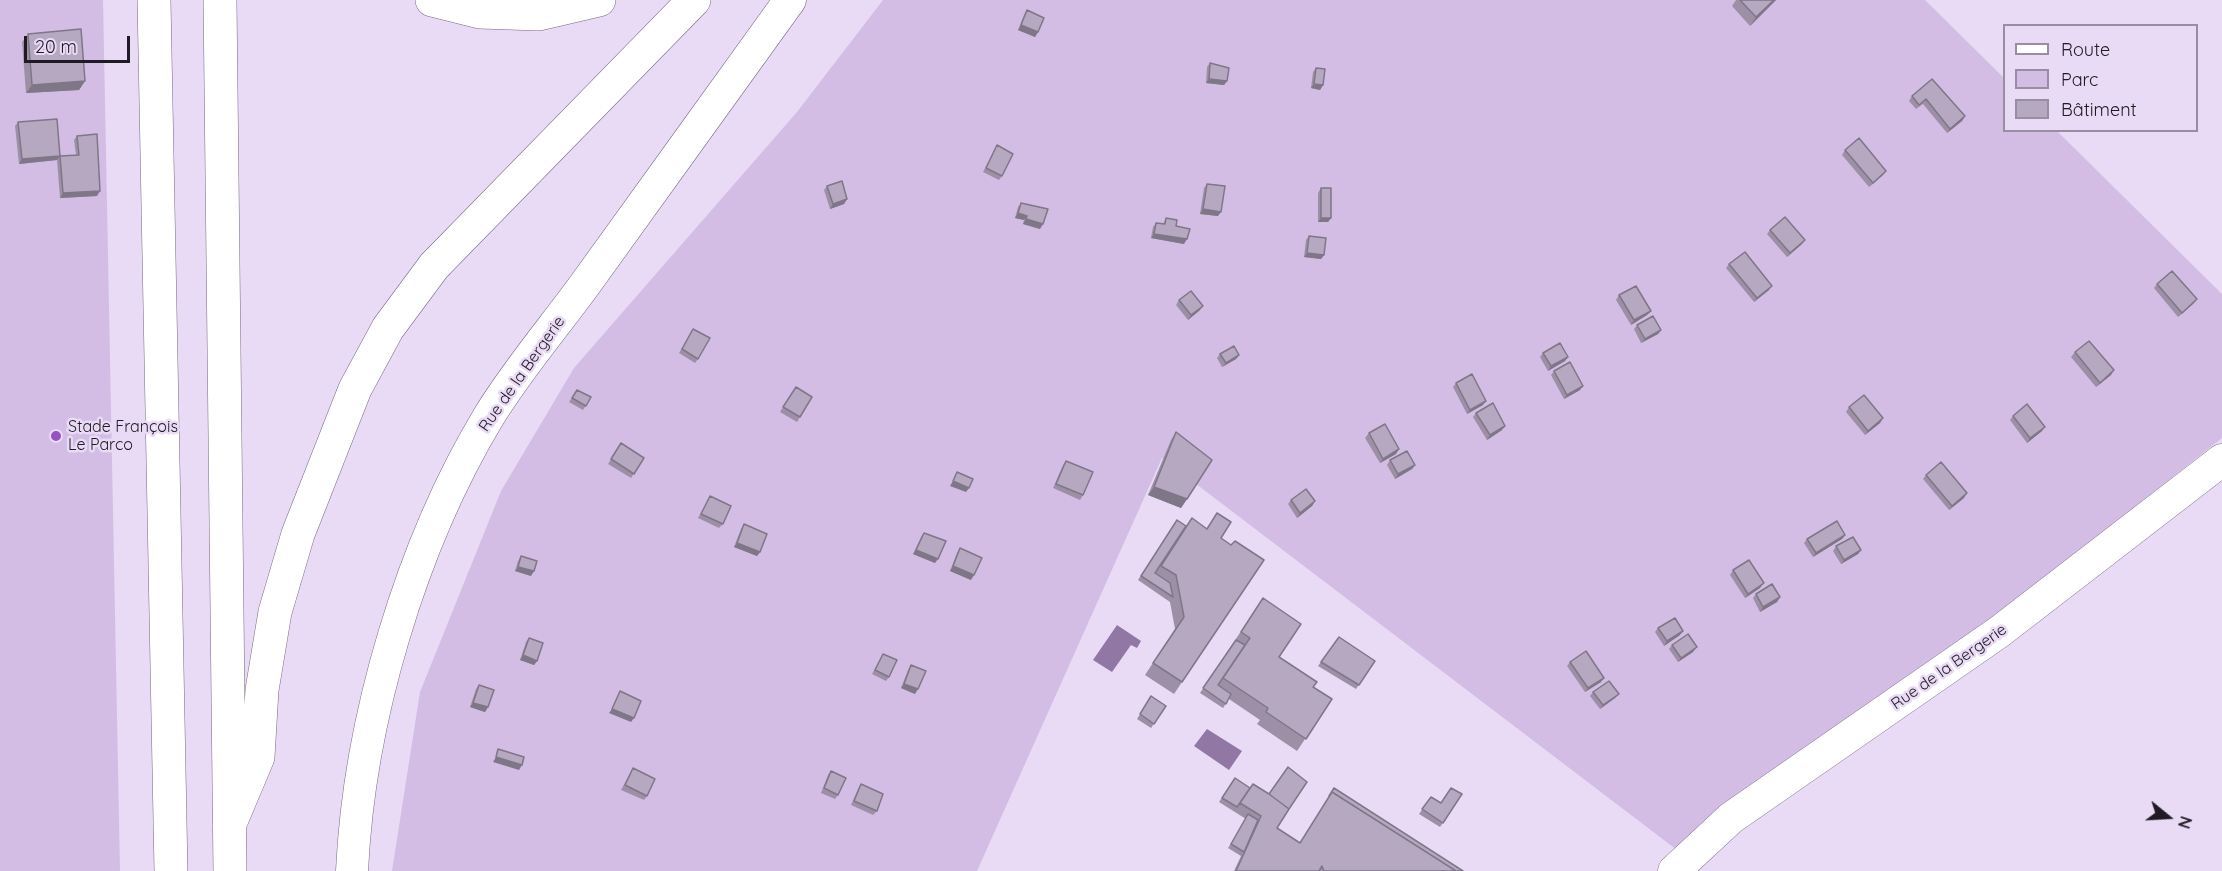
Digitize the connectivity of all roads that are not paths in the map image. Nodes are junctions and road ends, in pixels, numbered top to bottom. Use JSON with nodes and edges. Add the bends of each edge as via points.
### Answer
{"nodes":[{"id":1,"x":154,"y":0,"type":"edge"},
{"id":2,"x":220,"y":0,"type":"edge"},
{"id":3,"x":432,"y":0,"type":"edge"},
{"id":4,"x":599,"y":0,"type":"edge"},
{"id":5,"x":694,"y":0,"type":"edge"},
{"id":6,"x":790,"y":0,"type":"edge"},
{"id":7,"x":2222,"y":460,"type":"edge"},
{"id":8,"x":230,"y":826,"type":"junction"},
{"id":9,"x":171,"y":871,"type":"edge"},
{"id":10,"x":230,"y":871,"type":"edge"},
{"id":11,"x":352,"y":871,"type":"edge"},
{"id":12,"x":1674,"y":871,"type":"edge"}],
"edges":[{"from":1,"to":9,"type":"highway"},
{"from":2,"to":8,"type":"highway"},
{"from":3,"to":4,"type":"highway","via":[[480,12],[539,14]]},
{"from":5,"to":8,"type":"highway","via":[[434,266],[388,328],[355,389],[298,534],[275,612],[262,690],[258,757]]},
{"from":6,"to":11,"type":"street","name":"Rue de la Bergerie","via":[[489,416],[441,509],[402,609],[374,713],[354,818]]},
{"from":7,"to":12,"type":"street","name":"Rue de la Bergerie","via":[[2000,632],[1731,818]]},
{"from":8,"to":10,"type":"highway"}]}
